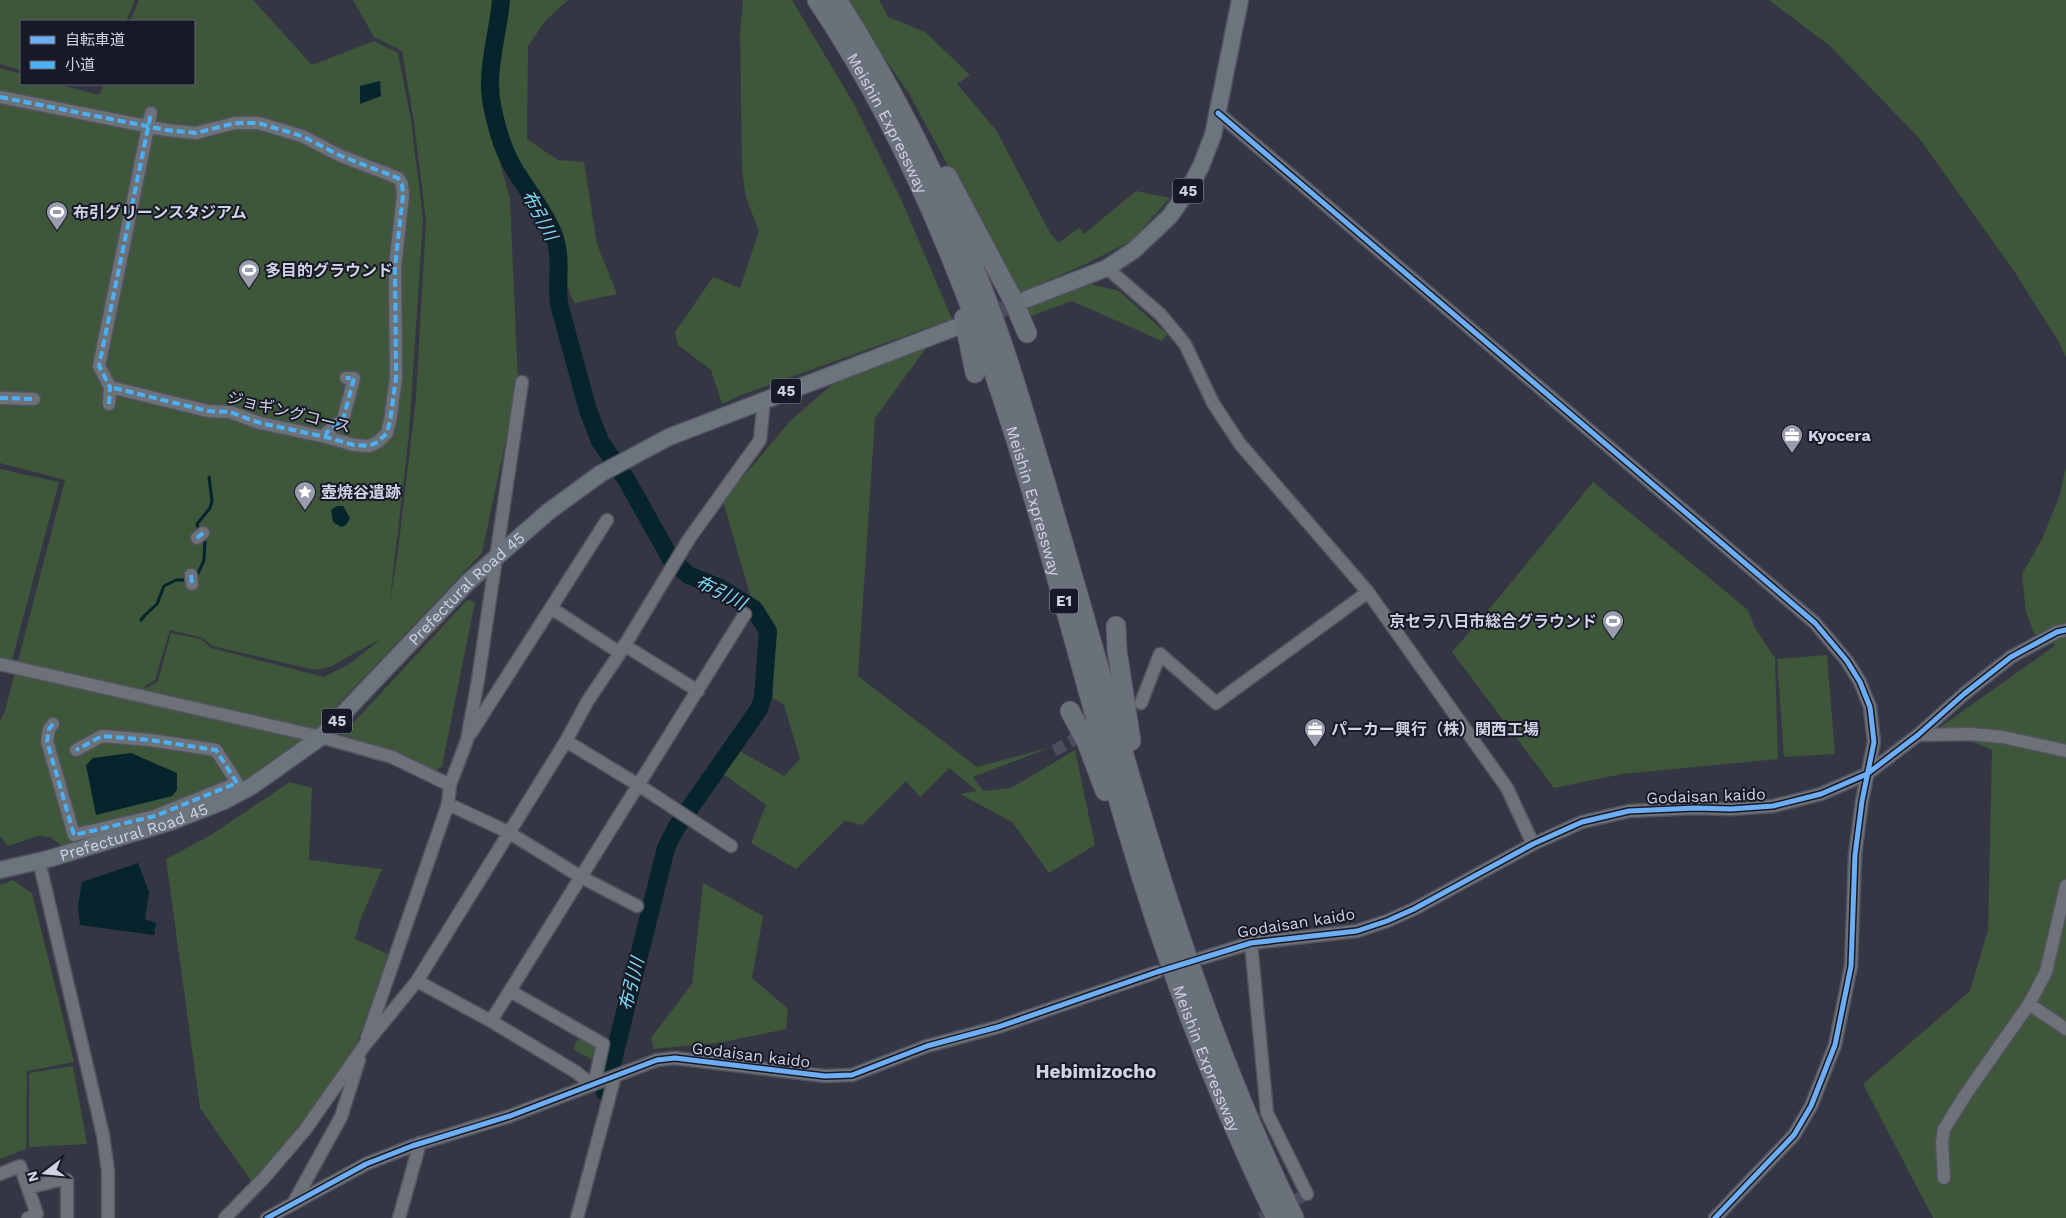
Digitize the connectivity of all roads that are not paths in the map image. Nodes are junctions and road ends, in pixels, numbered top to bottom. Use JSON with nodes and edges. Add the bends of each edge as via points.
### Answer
{"nodes":[{"id":1,"x":817,"y":0,"type":"edge"},
{"id":2,"x":838,"y":0,"type":"edge"},
{"id":3,"x":1240,"y":0,"type":"edge"},
{"id":4,"x":0,"y":98,"type":"edge"},
{"id":5,"x":1218,"y":112,"type":"junction"},
{"id":6,"x":151,"y":113,"type":"dead end"},
{"id":7,"x":148,"y":126,"type":"junction"},
{"id":8,"x":1107,"y":268,"type":"junction"},
{"id":9,"x":955,"y":269,"type":"junction"},
{"id":10,"x":1027,"y":299,"type":"tunnel mouth"},
{"id":11,"x":954,"y":328,"type":"dead end"},
{"id":12,"x":1026,"y":333,"type":"dead end"},
{"id":13,"x":975,"y":373,"type":"dead end"},
{"id":14,"x":346,"y":378,"type":"dead end"},
{"id":15,"x":522,"y":382,"type":"dead end"},
{"id":16,"x":110,"y":387,"type":"junction"},
{"id":17,"x":0,"y":398,"type":"edge"},
{"id":18,"x":34,"y":400,"type":"dead end"},
{"id":19,"x":764,"y":400,"type":"junction"},
{"id":20,"x":109,"y":404,"type":"dead end"},
{"id":21,"x":326,"y":437,"type":"junction"},
{"id":22,"x":607,"y":520,"type":"dead end"},
{"id":23,"x":496,"y":558,"type":"junction"},
{"id":24,"x":1368,"y":592,"type":"junction"},
{"id":25,"x":551,"y":608,"type":"junction"},
{"id":26,"x":745,"y":614,"type":"dead end"},
{"id":27,"x":1116,"y":626,"type":"dead end"},
{"id":28,"x":2066,"y":630,"type":"edge"},
{"id":29,"x":622,"y":649,"type":"junction"},
{"id":30,"x":0,"y":664,"type":"edge"},
{"id":31,"x":698,"y":691,"type":"junction"},
{"id":32,"x":1140,"y":703,"type":"dead end"},
{"id":33,"x":1070,"y":711,"type":"dead end"},
{"id":34,"x":53,"y":724,"type":"dead end"},
{"id":35,"x":1918,"y":735,"type":"junction"},
{"id":36,"x":321,"y":737,"type":"junction"},
{"id":37,"x":467,"y":740,"type":"junction"},
{"id":38,"x":566,"y":741,"type":"junction"},
{"id":39,"x":76,"y":750,"type":"dead end"},
{"id":40,"x":2066,"y":751,"type":"edge"},
{"id":41,"x":1867,"y":774,"type":"junction"},
{"id":42,"x":450,"y":784,"type":"junction"},
{"id":43,"x":640,"y":786,"type":"junction"},
{"id":44,"x":448,"y":804,"type":"junction"},
{"id":45,"x":508,"y":832,"type":"junction"},
{"id":46,"x":1149,"y":840,"type":"junction"},
{"id":47,"x":1532,"y":844,"type":"junction"},
{"id":48,"x":731,"y":846,"type":"dead end"},
{"id":49,"x":39,"y":861,"type":"junction"},
{"id":50,"x":0,"y":870,"type":"edge"},
{"id":51,"x":581,"y":877,"type":"junction"},
{"id":52,"x":2066,"y":886,"type":"edge"},
{"id":53,"x":637,"y":906,"type":"dead end"},
{"id":54,"x":1251,"y":943,"type":"junction"},
{"id":55,"x":1166,"y":948,"type":"junction"},
{"id":56,"x":1202,"y":958,"type":"dead end"},
{"id":57,"x":1157,"y":972,"type":"dead end"},
{"id":58,"x":417,"y":981,"type":"junction"},
{"id":59,"x":510,"y":992,"type":"junction"},
{"id":60,"x":2029,"y":1004,"type":"junction"},
{"id":61,"x":491,"y":1022,"type":"junction"},
{"id":62,"x":2066,"y":1029,"type":"edge"},
{"id":63,"x":364,"y":1046,"type":"junction"},
{"id":64,"x":604,"y":1080,"type":"junction"},
{"id":65,"x":420,"y":1143,"type":"junction"},
{"id":66,"x":0,"y":1174,"type":"edge"},
{"id":67,"x":1944,"y":1178,"type":"dead end"},
{"id":68,"x":28,"y":1188,"type":"junction"},
{"id":69,"x":1307,"y":1194,"type":"dead end"},
{"id":70,"x":294,"y":1202,"type":"junction"},
{"id":71,"x":28,"y":1218,"type":"edge"},
{"id":72,"x":67,"y":1218,"type":"edge"},
{"id":73,"x":108,"y":1218,"type":"edge"},
{"id":74,"x":225,"y":1218,"type":"edge"},
{"id":75,"x":267,"y":1218,"type":"edge"},
{"id":76,"x":399,"y":1218,"type":"edge"},
{"id":77,"x":577,"y":1218,"type":"edge"},
{"id":78,"x":1276,"y":1218,"type":"edge"},
{"id":79,"x":1294,"y":1218,"type":"edge"},
{"id":80,"x":1715,"y":1218,"type":"edge"}],
"edges":[{"from":1,"to":9,"type":"highway","name":"Meishin Expressway","number":"E1","via":[[891,125]]},
{"from":2,"to":12,"type":"highway","via":[[895,84],[933,148],[1013,300]]},
{"from":2,"to":46,"type":"highway","name":"Meishin Expressway","number":"E1","via":[[906,117],[983,289],[1061,533]]},
{"from":3,"to":5,"type":"main road","number":"45"},
{"from":4,"to":7,"type":"street","name":"ジョギングコース"},
{"from":5,"to":8,"type":"main road","number":"45","via":[[1201,166],[1170,216],[1134,250]]},
{"from":5,"to":41,"type":"street","via":[[1815,623],[1847,660],[1870,707],[1874,742]]},
{"from":6,"to":7,"type":"street"},
{"from":7,"to":16,"type":"street","via":[[99,366]]},
{"from":7,"to":21,"type":"street","name":"ジョギングコース","via":[[196,132],[235,122],[258,123],[302,136],[341,156],[398,178],[402,184],[395,267],[396,378],[387,433],[369,446],[354,446]]},
{"from":8,"to":10,"type":"main road","number":"45"},
{"from":8,"to":24,"type":"street","via":[[1161,315],[1185,344],[1213,403],[1240,444]]},
{"from":9,"to":13,"type":"highway","via":[[956,293]]},
{"from":9,"to":55,"type":"highway","name":"Meishin Expressway","number":"E1","via":[[987,354],[1049,548],[1127,828]]},
{"from":11,"to":19,"type":"main road","name":"Prefectural Road 45","number":"45"},
{"from":14,"to":21,"type":"street","via":[[354,378],[343,420],[327,432]]},
{"from":15,"to":23,"type":"street"},
{"from":16,"to":20,"type":"street"},
{"from":16,"to":21,"type":"street","name":"ジョギングコース","via":[[208,411],[230,412],[280,428]]},
{"from":17,"to":18,"type":"street"},
{"from":19,"to":23,"type":"main road","name":"Prefectural Road 45","number":"45","via":[[669,437],[616,466],[548,512]]},
{"from":19,"to":29,"type":"street","via":[[760,440],[675,562]]},
{"from":22,"to":25,"type":"street"},
{"from":23,"to":36,"type":"main road","name":"Prefectural Road 45","number":"45","via":[[468,582]]},
{"from":23,"to":37,"type":"street"},
{"from":24,"to":32,"type":"street","via":[[1216,703],[1160,654]]},
{"from":24,"to":47,"type":"street","via":[[1507,788]]},
{"from":25,"to":29,"type":"street"},
{"from":25,"to":37,"type":"street"},
{"from":26,"to":31,"type":"street"},
{"from":27,"to":46,"type":"highway","via":[[1134,758],[1149,820]]},
{"from":28,"to":35,"type":"street","name":"Godaisan kaido","via":[[2011,657]]},
{"from":29,"to":31,"type":"street"},
{"from":29,"to":38,"type":"street","via":[[586,702]]},
{"from":30,"to":36,"type":"street"},
{"from":31,"to":43,"type":"street"},
{"from":33,"to":55,"type":"highway","via":[[1087,743]]},
{"from":34,"to":39,"type":"street","via":[[47,741],[74,835],[155,816],[237,784],[216,750],[102,736]]},
{"from":35,"to":40,"type":"street","via":[[2003,737]]},
{"from":35,"to":41,"type":"street","name":"Godaisan kaido"},
{"from":36,"to":42,"type":"street","via":[[392,757]]},
{"from":36,"to":49,"type":"main road","name":"Prefectural Road 45","number":"45","via":[[260,781],[224,801],[170,822]]},
{"from":37,"to":42,"type":"street"},
{"from":38,"to":43,"type":"street"},
{"from":38,"to":45,"type":"street"},
{"from":41,"to":47,"type":"street","name":"Godaisan kaido","via":[[1821,794],[1773,806],[1629,811],[1582,822]]},
{"from":41,"to":80,"type":"street","via":[[1855,855],[1851,966],[1835,1045],[1811,1106],[1794,1135]]},
{"from":42,"to":44,"type":"street"},
{"from":43,"to":48,"type":"street"},
{"from":43,"to":51,"type":"street"},
{"from":44,"to":45,"type":"street"},
{"from":44,"to":63,"type":"street"},
{"from":45,"to":51,"type":"street"},
{"from":45,"to":58,"type":"street"},
{"from":46,"to":79,"type":"highway","name":"Meishin Expressway","number":"E1","via":[[1234,1085]]},
{"from":47,"to":54,"type":"street","name":"Godaisan kaido","via":[[1388,921],[1357,931]]},
{"from":49,"to":50,"type":"main road","name":"Prefectural Road 45","number":"45"},
{"from":49,"to":73,"type":"street","via":[[103,1134],[108,1171]]},
{"from":51,"to":53,"type":"street"},
{"from":51,"to":59,"type":"street"},
{"from":52,"to":60,"type":"street","via":[[2046,972]]},
{"from":54,"to":56,"type":"street","name":"Godaisan kaido"},
{"from":54,"to":69,"type":"street","via":[[1267,1112]]},
{"from":55,"to":78,"type":"highway","name":"Meishin Expressway","number":"E1","via":[[1220,1091]]},
{"from":57,"to":64,"type":"street","name":"Godaisan kaido","via":[[998,1027],[927,1046],[852,1075],[825,1076],[675,1058],[657,1060]]},
{"from":58,"to":61,"type":"street"},
{"from":58,"to":63,"type":"street"},
{"from":59,"to":61,"type":"street"},
{"from":59,"to":64,"type":"street","via":[[603,1044],[595,1080]]},
{"from":60,"to":62,"type":"street"},
{"from":60,"to":67,"type":"street","via":[[1944,1129]]},
{"from":61,"to":64,"type":"street","via":[[576,1072]]},
{"from":63,"to":70,"type":"street","via":[[341,1116]]},
{"from":63,"to":74,"type":"street","via":[[305,1130]]},
{"from":64,"to":65,"type":"street","name":"Godaisan kaido","via":[[510,1116]]},
{"from":64,"to":77,"type":"street"},
{"from":65,"to":70,"type":"street","name":"Godaisan kaido","via":[[366,1164]]},
{"from":65,"to":76,"type":"street"},
{"from":66,"to":68,"type":"street","via":[[20,1166]]},
{"from":68,"to":71,"type":"street","via":[[37,1214]]},
{"from":68,"to":72,"type":"street","via":[[67,1180]]},
{"from":70,"to":75,"type":"street","name":"Godaisan kaido"}]}
